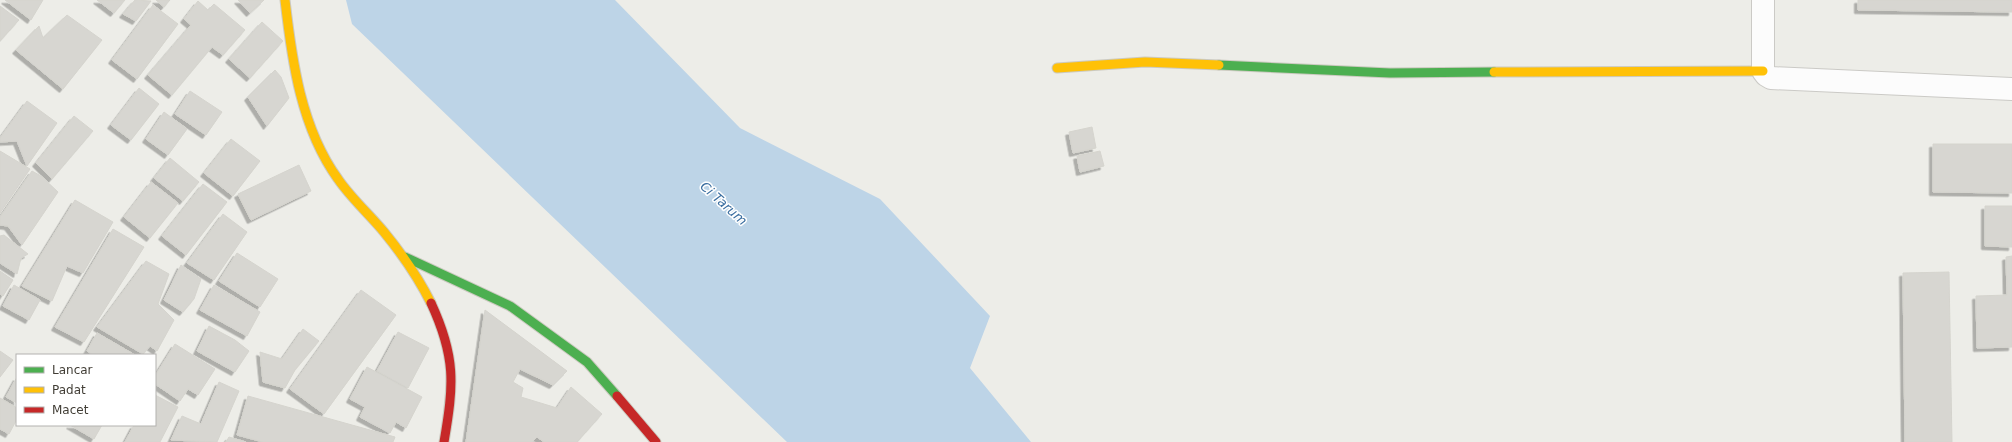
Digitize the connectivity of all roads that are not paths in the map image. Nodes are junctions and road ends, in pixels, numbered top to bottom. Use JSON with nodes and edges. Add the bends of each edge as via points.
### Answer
{"nodes":[{"id":1,"x":285,"y":0,"type":"edge"},
{"id":2,"x":1763,"y":0,"type":"edge"},
{"id":3,"x":1057,"y":68,"type":"dead end"},
{"id":4,"x":1763,"y":71,"type":"junction"},
{"id":5,"x":2012,"y":89,"type":"edge"},
{"id":6,"x":405,"y":257,"type":"junction"},
{"id":7,"x":444,"y":442,"type":"edge"},
{"id":8,"x":656,"y":442,"type":"edge"}],
"edges":[{"from":1,"to":6,"type":"street","via":[[290,43],[313,134],[332,172]]},
{"from":2,"to":4,"type":"street"},
{"from":3,"to":4,"type":"street","via":[[1145,62],[1390,73]]},
{"from":4,"to":5,"type":"street","via":[[1771,78]]},
{"from":6,"to":7,"type":"street","via":[[435,309],[449,348],[452,385]]},
{"from":6,"to":8,"type":"street","via":[[510,306],[587,362]]}]}
